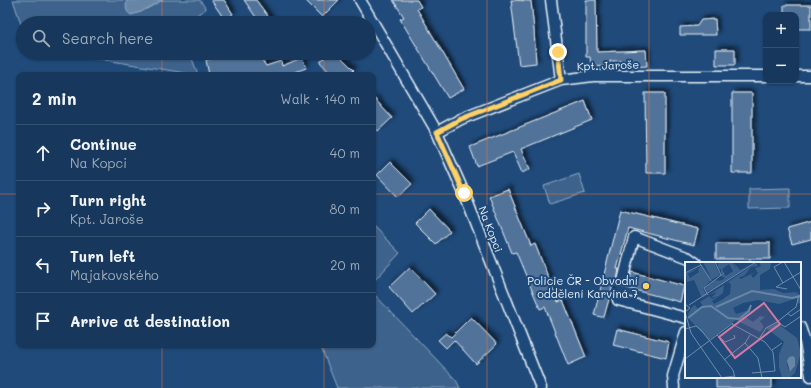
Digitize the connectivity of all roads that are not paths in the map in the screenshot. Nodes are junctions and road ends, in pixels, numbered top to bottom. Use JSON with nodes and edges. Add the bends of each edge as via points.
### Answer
{"nodes":[{"id":1,"x":360,"y":0,"type":"edge"},
{"id":2,"x":552,"y":0,"type":"edge"},
{"id":3,"x":369,"y":16,"type":"edge"},
{"id":4,"x":376,"y":27,"type":"edge"},
{"id":5,"x":763,"y":76,"type":"edge"},
{"id":6,"x":799,"y":76,"type":"edge"},
{"id":7,"x":811,"y":76,"type":"edge"},
{"id":8,"x":561,"y":80,"type":"junction"},
{"id":9,"x":437,"y":132,"type":"junction"},
{"id":10,"x":695,"y":262,"type":"edge"},
{"id":11,"x":623,"y":281,"type":"dead end"},
{"id":12,"x":618,"y":300,"type":"dead end"},
{"id":13,"x":685,"y":318,"type":"edge"},
{"id":14,"x":801,"y":330,"type":"edge"},
{"id":15,"x":685,"y":335,"type":"edge"},
{"id":16,"x":811,"y":376,"type":"edge"},
{"id":17,"x":541,"y":388,"type":"edge"},
{"id":18,"x":674,"y":388,"type":"edge"}],
"edges":[{"from":1,"to":3,"type":"street","name":"Na Kopci"},
{"from":2,"to":8,"type":"street"},
{"from":4,"to":9,"type":"street","name":"Na Kopci"},
{"from":5,"to":8,"type":"street","name":"Kpt. Jaroše","via":[[593,76]]},
{"from":6,"to":7,"type":"street"},
{"from":8,"to":9,"type":"street","name":"Kpt. Jaroše","via":[[461,119]]},
{"from":9,"to":17,"type":"street","name":"Na Kopci","via":[[464,193]]},
{"from":10,"to":11,"type":"street","via":[[634,237]]},
{"from":12,"to":13,"type":"street"},
{"from":14,"to":16,"type":"street"},
{"from":15,"to":18,"type":"street","via":[[673,376]]}]}
